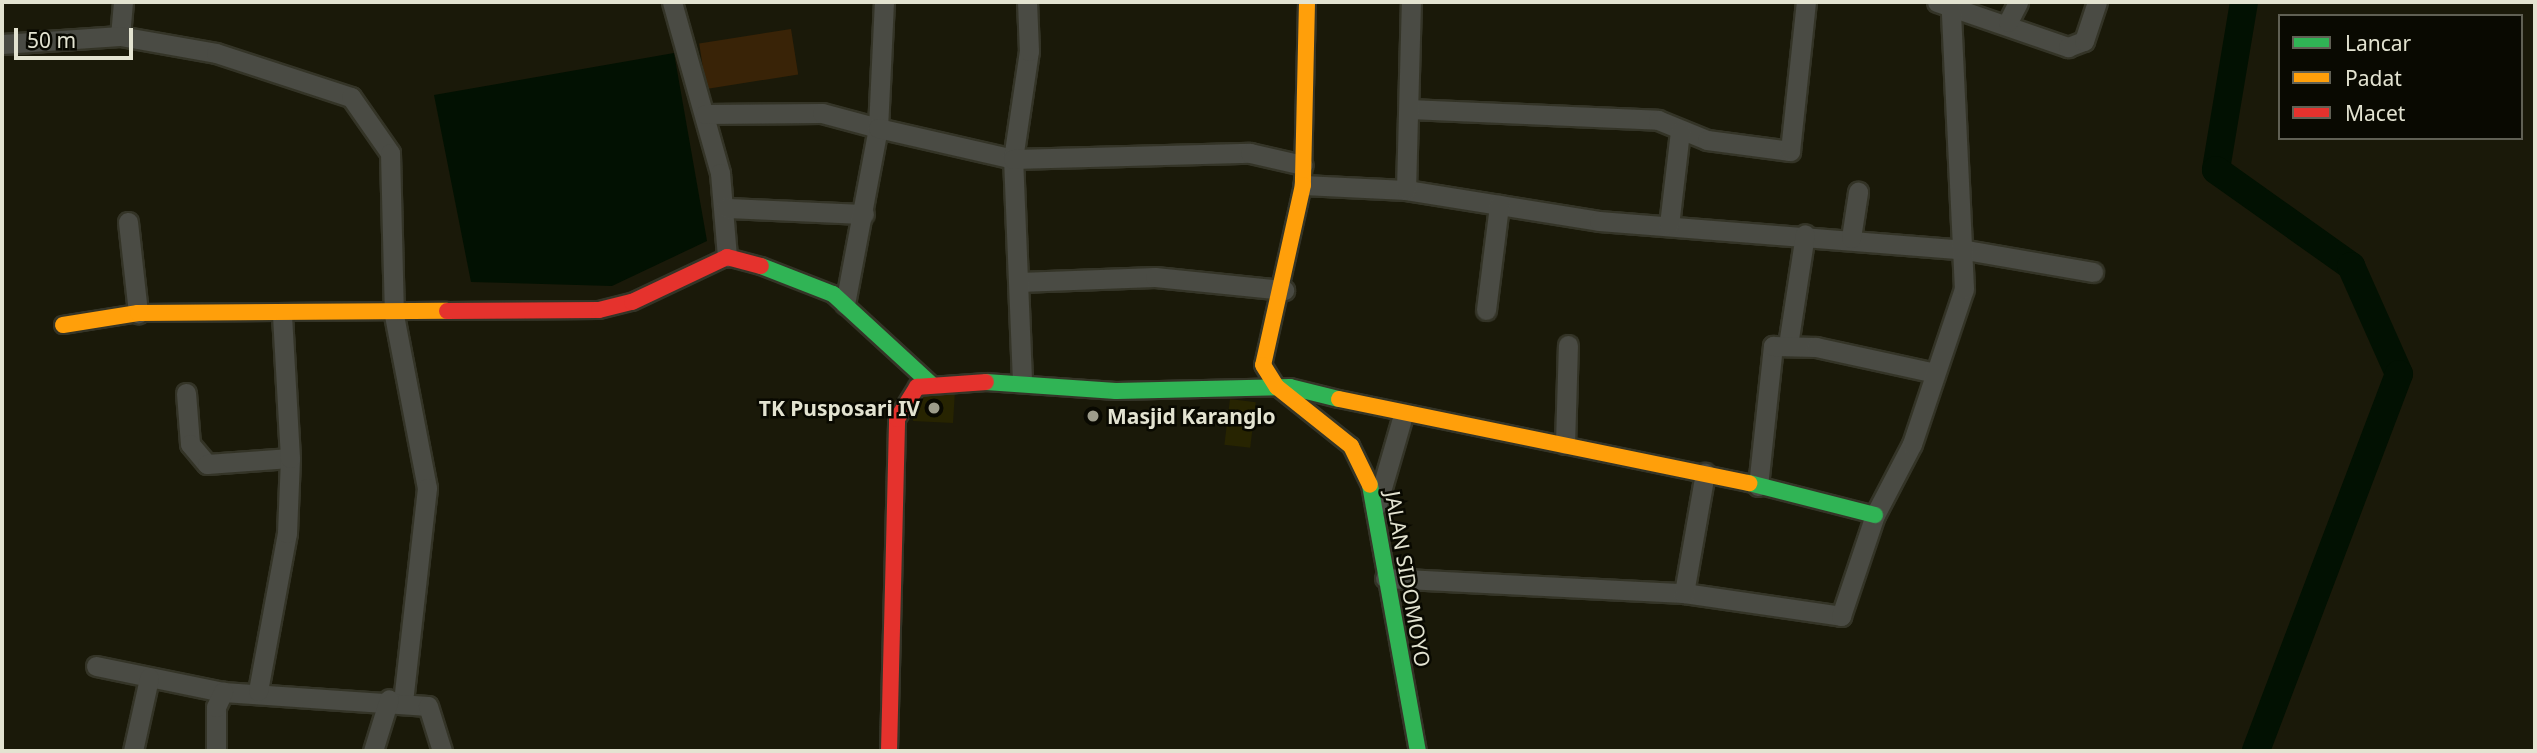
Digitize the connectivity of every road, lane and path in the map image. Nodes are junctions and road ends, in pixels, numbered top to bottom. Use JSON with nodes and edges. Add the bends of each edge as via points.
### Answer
{"nodes":[{"id":1,"x":123,"y":2,"type":"edge"},
{"id":2,"x":672,"y":2,"type":"edge"},
{"id":3,"x":884,"y":2,"type":"edge"},
{"id":4,"x":1027,"y":2,"type":"edge"},
{"id":5,"x":1307,"y":2,"type":"edge"},
{"id":6,"x":1411,"y":2,"type":"edge"},
{"id":7,"x":1805,"y":2,"type":"edge"},
{"id":8,"x":2018,"y":2,"type":"edge"},
{"id":9,"x":2097,"y":2,"type":"edge"},
{"id":10,"x":1944,"y":5,"type":"edge"},
{"id":11,"x":2008,"y":22,"type":"junction"},
{"id":12,"x":120,"y":36,"type":"junction"},
{"id":13,"x":2,"y":44,"type":"edge"},
{"id":14,"x":1409,"y":109,"type":"junction"},
{"id":15,"x":705,"y":114,"type":"junction"},
{"id":16,"x":878,"y":128,"type":"junction"},
{"id":17,"x":1680,"y":131,"type":"junction"},
{"id":18,"x":1013,"y":159,"type":"junction"},
{"id":19,"x":1303,"y":165,"type":"junction"},
{"id":20,"x":1303,"y":185,"type":"junction"},
{"id":21,"x":1406,"y":190,"type":"junction"},
{"id":22,"x":1858,"y":192,"type":"dead end"},
{"id":23,"x":1499,"y":205,"type":"junction"},
{"id":24,"x":726,"y":208,"type":"junction"},
{"id":25,"x":864,"y":214,"type":"junction"},
{"id":26,"x":128,"y":222,"type":"dead end"},
{"id":27,"x":1669,"y":225,"type":"junction"},
{"id":28,"x":1805,"y":234,"type":"junction"},
{"id":29,"x":1852,"y":238,"type":"junction"},
{"id":30,"x":1966,"y":250,"type":"junction"},
{"id":31,"x":727,"y":257,"type":"junction"},
{"id":32,"x":2093,"y":272,"type":"dead end"},
{"id":33,"x":1018,"y":282,"type":"junction"},
{"id":34,"x":1284,"y":290,"type":"junction"},
{"id":35,"x":845,"y":304,"type":"junction"},
{"id":36,"x":1486,"y":310,"type":"dead end"},
{"id":37,"x":138,"y":313,"type":"junction"},
{"id":38,"x":282,"y":314,"type":"junction"},
{"id":39,"x":394,"y":315,"type":"junction"},
{"id":40,"x":63,"y":325,"type":"dead end"},
{"id":41,"x":1568,"y":345,"type":"dead end"},
{"id":42,"x":1788,"y":345,"type":"junction"},
{"id":43,"x":1936,"y":373,"type":"junction"},
{"id":44,"x":1022,"y":382,"type":"junction"},
{"id":45,"x":932,"y":386,"type":"junction"},
{"id":46,"x":1277,"y":387,"type":"junction"},
{"id":47,"x":186,"y":393,"type":"dead end"},
{"id":48,"x":1403,"y":415,"type":"junction"},
{"id":49,"x":1565,"y":444,"type":"junction"},
{"id":50,"x":290,"y":458,"type":"junction"},
{"id":51,"x":1705,"y":473,"type":"junction"},
{"id":52,"x":1758,"y":486,"type":"junction"},
{"id":53,"x":1376,"y":509,"type":"junction"},
{"id":54,"x":1875,"y":515,"type":"junction"},
{"id":55,"x":1385,"y":578,"type":"junction"},
{"id":56,"x":1684,"y":593,"type":"junction"},
{"id":57,"x":96,"y":666,"type":"dead end"},
{"id":58,"x":149,"y":678,"type":"junction"},
{"id":59,"x":258,"y":691,"type":"junction"},
{"id":60,"x":223,"y":692,"type":"junction"},
{"id":61,"x":396,"y":700,"type":"junction"},
{"id":62,"x":134,"y":751,"type":"edge"},
{"id":63,"x":216,"y":751,"type":"edge"},
{"id":64,"x":373,"y":751,"type":"edge"},
{"id":65,"x":442,"y":751,"type":"edge"},
{"id":66,"x":889,"y":751,"type":"edge"},
{"id":67,"x":1418,"y":751,"type":"edge"}],
"edges":[{"from":1,"to":12,"type":"street"},
{"from":2,"to":15,"type":"street"},
{"from":3,"to":16,"type":"street"},
{"from":4,"to":18,"type":"street","via":[[1029,51]]},
{"from":5,"to":19,"type":"street","name":"JALAN SIDOMOYO"},
{"from":6,"to":14,"type":"street"},
{"from":7,"to":17,"type":"street","via":[[1790,151]]},
{"from":8,"to":11,"type":"street"},
{"from":9,"to":11,"type":"street","via":[[2078,47]]},
{"from":10,"to":11,"type":"street"},
{"from":10,"to":30,"type":"street"},
{"from":12,"to":13,"type":"street"},
{"from":12,"to":39,"type":"street","via":[[216,53],[358,102],[393,161]]},
{"from":14,"to":17,"type":"street","via":[[1658,120]]},
{"from":14,"to":21,"type":"street"},
{"from":15,"to":16,"type":"street","via":[[822,113]]},
{"from":15,"to":24,"type":"street"},
{"from":16,"to":18,"type":"street"},
{"from":16,"to":25,"type":"street"},
{"from":17,"to":27,"type":"street"},
{"from":18,"to":19,"type":"street","via":[[1250,153]]},
{"from":18,"to":33,"type":"street"},
{"from":19,"to":20,"type":"street","name":"JALAN SIDOMOYO"},
{"from":20,"to":21,"type":"street"},
{"from":20,"to":34,"type":"street","name":"JALAN SIDOMOYO"},
{"from":21,"to":23,"type":"street"},
{"from":22,"to":29,"type":"street"},
{"from":23,"to":27,"type":"street"},
{"from":23,"to":36,"type":"street"},
{"from":24,"to":25,"type":"street"},
{"from":24,"to":31,"type":"street"},
{"from":25,"to":35,"type":"street"},
{"from":26,"to":37,"type":"street"},
{"from":27,"to":28,"type":"street"},
{"from":28,"to":29,"type":"street"},
{"from":28,"to":42,"type":"street"},
{"from":29,"to":30,"type":"street"},
{"from":30,"to":32,"type":"street"},
{"from":30,"to":43,"type":"street","via":[[1964,289]]},
{"from":31,"to":35,"type":"street","via":[[804,278]]},
{"from":31,"to":39,"type":"street","via":[[616,308]]},
{"from":33,"to":34,"type":"street","via":[[1155,277]]},
{"from":33,"to":44,"type":"street"},
{"from":34,"to":46,"type":"street","name":"JALAN SIDOMOYO","via":[[1262,355]]},
{"from":35,"to":45,"type":"street"},
{"from":37,"to":38,"type":"street"},
{"from":37,"to":40,"type":"street"},
{"from":38,"to":39,"type":"street"},
{"from":38,"to":50,"type":"street"},
{"from":39,"to":61,"type":"street","via":[[426,488]]},
{"from":41,"to":49,"type":"street"},
{"from":42,"to":43,"type":"street"},
{"from":42,"to":52,"type":"street","via":[[1773,346],[1771,355]]},
{"from":43,"to":54,"type":"street","via":[[1912,444]]},
{"from":44,"to":45,"type":"street"},
{"from":44,"to":46,"type":"street","via":[[1116,391]]},
{"from":45,"to":66,"type":"street","via":[[904,399],[897,419]]},
{"from":46,"to":48,"type":"street"},
{"from":46,"to":53,"type":"street","name":"JALAN SIDOMOYO","via":[[1351,446],[1369,478]]},
{"from":47,"to":50,"type":"street","via":[[190,444],[207,464]]},
{"from":48,"to":49,"type":"street"},
{"from":48,"to":53,"type":"street"},
{"from":49,"to":51,"type":"street"},
{"from":50,"to":59,"type":"street","via":[[287,533]]},
{"from":51,"to":52,"type":"street"},
{"from":51,"to":56,"type":"street"},
{"from":52,"to":54,"type":"street"},
{"from":53,"to":55,"type":"street","name":"JALAN SIDOMOYO"},
{"from":54,"to":56,"type":"street","via":[[1840,616]]},
{"from":55,"to":56,"type":"street"},
{"from":55,"to":67,"type":"street","name":"JALAN SIDOMOYO"},
{"from":57,"to":58,"type":"street"},
{"from":58,"to":60,"type":"street"},
{"from":58,"to":62,"type":"street"},
{"from":59,"to":60,"type":"street"},
{"from":59,"to":61,"type":"street"},
{"from":60,"to":63,"type":"street","via":[[216,707]]},
{"from":61,"to":64,"type":"street"},
{"from":61,"to":65,"type":"street","via":[[434,712]]}]}
